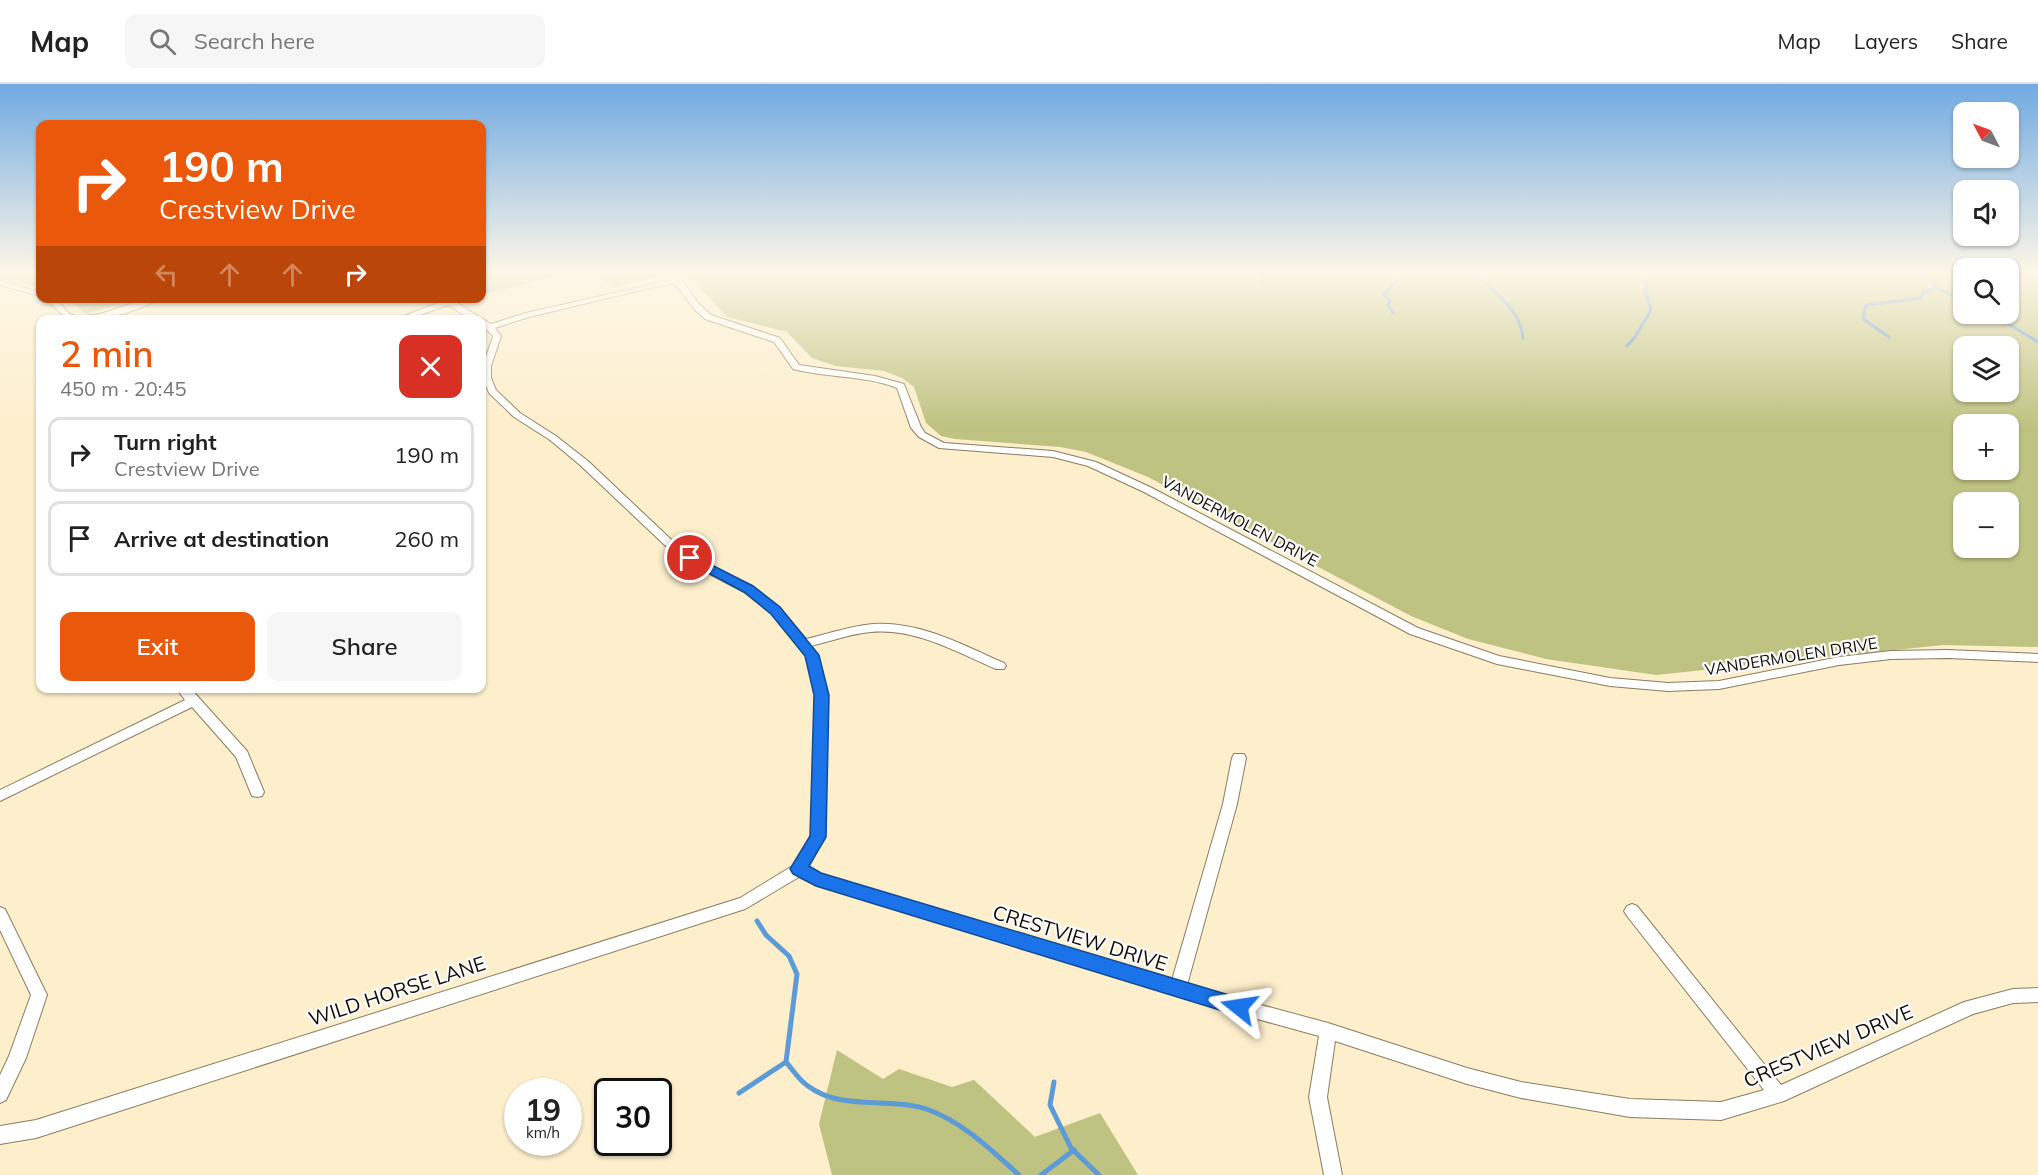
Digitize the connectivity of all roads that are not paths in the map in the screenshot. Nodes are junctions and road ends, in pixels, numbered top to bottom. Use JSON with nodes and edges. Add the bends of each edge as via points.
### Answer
{"nodes":[{"id":1,"x":486,"y":325,"type":"edge"},
{"id":2,"x":732,"y":325,"type":"edge"},
{"id":3,"x":487,"y":393,"type":"edge"},
{"id":4,"x":803,"y":644,"type":"junction"},
{"id":5,"x":2038,"y":658,"type":"edge"},
{"id":6,"x":1000,"y":666,"type":"dead end"},
{"id":7,"x":186,"y":693,"type":"edge"},
{"id":8,"x":193,"y":701,"type":"junction"},
{"id":9,"x":1239,"y":758,"type":"dead end"},
{"id":10,"x":257,"y":792,"type":"dead end"},
{"id":11,"x":0,"y":796,"type":"edge"},
{"id":12,"x":799,"y":869,"type":"junction"},
{"id":13,"x":1632,"y":911,"type":"dead end"},
{"id":14,"x":0,"y":914,"type":"edge"},
{"id":15,"x":1178,"y":990,"type":"junction"},
{"id":16,"x":2038,"y":995,"type":"edge"},
{"id":17,"x":1328,"y":1031,"type":"junction"},
{"id":18,"x":0,"y":1094,"type":"edge"},
{"id":19,"x":1778,"y":1095,"type":"junction"},
{"id":20,"x":0,"y":1135,"type":"edge"},
{"id":21,"x":1333,"y":1175,"type":"edge"}],
"edges":[{"from":1,"to":3,"type":"street","via":[[497,336],[487,366]]},
{"from":2,"to":5,"type":"street","name":"VANDERMOLEN DRIVE","via":[[777,340],[796,367],[871,376],[901,386],[916,428],[942,446],[1053,454],[1092,464],[1414,631],[1497,660],[1610,682],[1668,687],[1719,685],[1839,661],[1891,655]]},
{"from":3,"to":4,"type":"street","via":[[584,463],[674,548],[748,589],[776,610]]},
{"from":4,"to":6,"type":"street","via":[[881,628],[918,633]]},
{"from":4,"to":12,"type":"street","via":[[812,655],[822,695],[818,837]]},
{"from":7,"to":8,"type":"street"},
{"from":8,"to":10,"type":"street","via":[[242,755]]},
{"from":8,"to":11,"type":"street"},
{"from":9,"to":15,"type":"street"},
{"from":12,"to":15,"type":"street","name":"CRESTVIEW DRIVE","via":[[816,879]]},
{"from":12,"to":20,"type":"street","name":"WILD HORSE LANE","via":[[745,903],[36,1129]]},
{"from":13,"to":19,"type":"street"},
{"from":14,"to":18,"type":"street","via":[[39,995]]},
{"from":15,"to":17,"type":"street","name":"CRESTVIEW DRIVE"},
{"from":16,"to":19,"type":"street","name":"CRESTVIEW DRIVE","via":[[2013,996],[1970,1007]]},
{"from":17,"to":19,"type":"street","name":"CRESTVIEW DRIVE","via":[[1467,1076],[1630,1107],[1721,1111]]},
{"from":17,"to":21,"type":"street","via":[[1318,1097]]}]}
